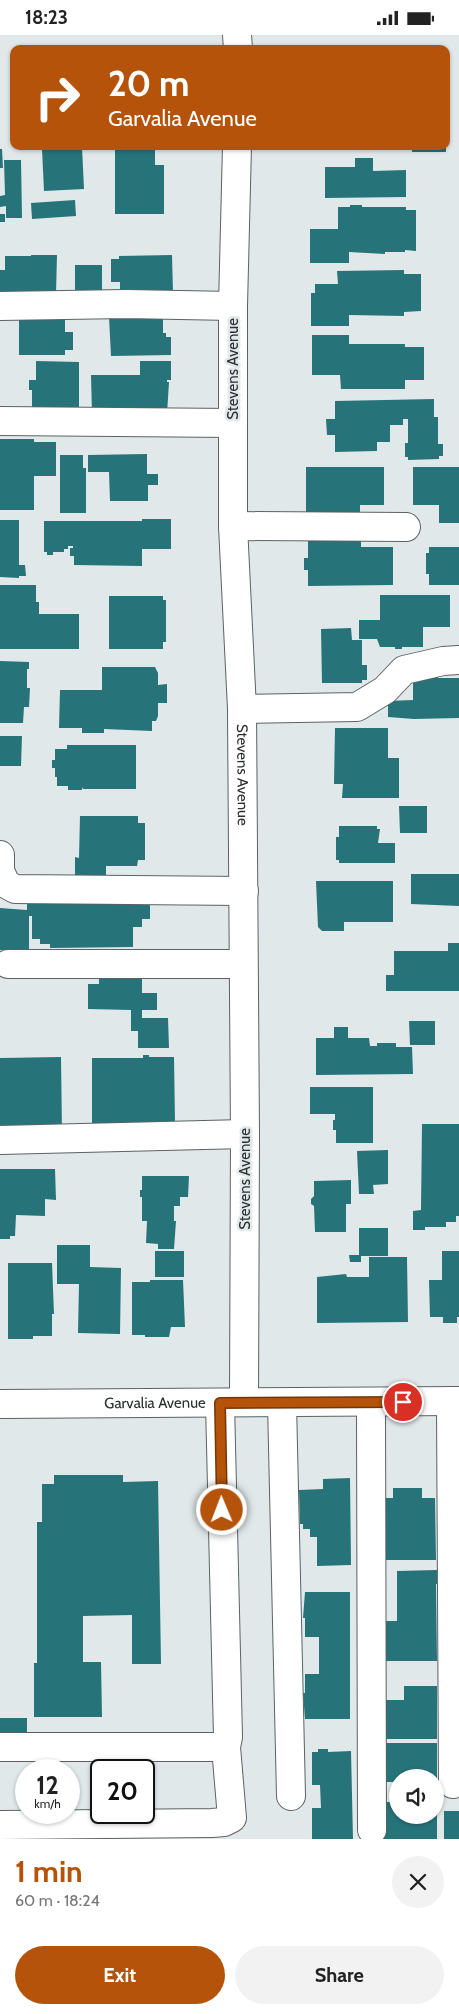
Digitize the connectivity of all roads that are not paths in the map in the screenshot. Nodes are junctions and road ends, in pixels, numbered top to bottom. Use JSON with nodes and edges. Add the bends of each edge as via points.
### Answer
{"nodes":[{"id":1,"x":237,"y":150,"type":"edge"},
{"id":2,"x":0,"y":306,"type":"edge"},
{"id":3,"x":233,"y":306,"type":"junction"},
{"id":4,"x":0,"y":421,"type":"edge"},
{"id":5,"x":233,"y":423,"type":"junction"},
{"id":6,"x":233,"y":526,"type":"junction"},
{"id":7,"x":406,"y":527,"type":"dead end"},
{"id":8,"x":459,"y":660,"type":"edge"},
{"id":9,"x":242,"y":709,"type":"junction"},
{"id":10,"x":0,"y":855,"type":"edge"},
{"id":11,"x":244,"y":891,"type":"junction"},
{"id":12,"x":8,"y":964,"type":"dead end"},
{"id":13,"x":243,"y":964,"type":"junction"},
{"id":14,"x":245,"y":1134,"type":"junction"},
{"id":15,"x":0,"y":1140,"type":"edge"},
{"id":16,"x":455,"y":1401,"type":"edge"},
{"id":17,"x":371,"y":1402,"type":"junction"},
{"id":18,"x":232,"y":1403,"type":"junction"},
{"id":19,"x":282,"y":1403,"type":"junction"},
{"id":20,"x":0,"y":1404,"type":"edge"},
{"id":21,"x":0,"y":1747,"type":"edge"},
{"id":22,"x":226,"y":1747,"type":"junction"},
{"id":23,"x":453,"y":1785,"type":"dead end"},
{"id":24,"x":291,"y":1796,"type":"dead end"},
{"id":25,"x":0,"y":1825,"type":"edge"},
{"id":26,"x":372,"y":1830,"type":"dead end"}],
"edges":[{"from":1,"to":3,"type":"street","name":"Stevens Avenue"},
{"from":2,"to":3,"type":"street"},
{"from":3,"to":5,"type":"street","name":"Stevens Avenue"},
{"from":4,"to":5,"type":"street"},
{"from":5,"to":6,"type":"street","name":"Stevens Avenue"},
{"from":6,"to":7,"type":"street"},
{"from":6,"to":9,"type":"street","name":"Stevens Avenue"},
{"from":8,"to":9,"type":"street","via":[[404,670],[385,690],[357,707]]},
{"from":9,"to":11,"type":"street","name":"Stevens Avenue"},
{"from":10,"to":11,"type":"street","via":[[0,871],[6,884],[15,889]]},
{"from":11,"to":13,"type":"street","name":"Stevens Avenue"},
{"from":12,"to":13,"type":"street"},
{"from":13,"to":14,"type":"street","name":"Stevens Avenue"},
{"from":14,"to":15,"type":"street"},
{"from":14,"to":18,"type":"street","name":"Stevens Avenue"},
{"from":16,"to":17,"type":"street","name":"Garvalia Avenue"},
{"from":16,"to":23,"type":"street"},
{"from":17,"to":19,"type":"street","name":"Garvalia Avenue"},
{"from":17,"to":26,"type":"street"},
{"from":18,"to":19,"type":"street","name":"Garvalia Avenue"},
{"from":18,"to":20,"type":"street","name":"Garvalia Avenue"},
{"from":18,"to":22,"type":"street","name":"Stevens Avenue"},
{"from":19,"to":24,"type":"street"},
{"from":21,"to":22,"type":"street"},
{"from":22,"to":25,"type":"street","name":"Stevens Avenue","via":[[232,1818],[224,1822]]}]}
